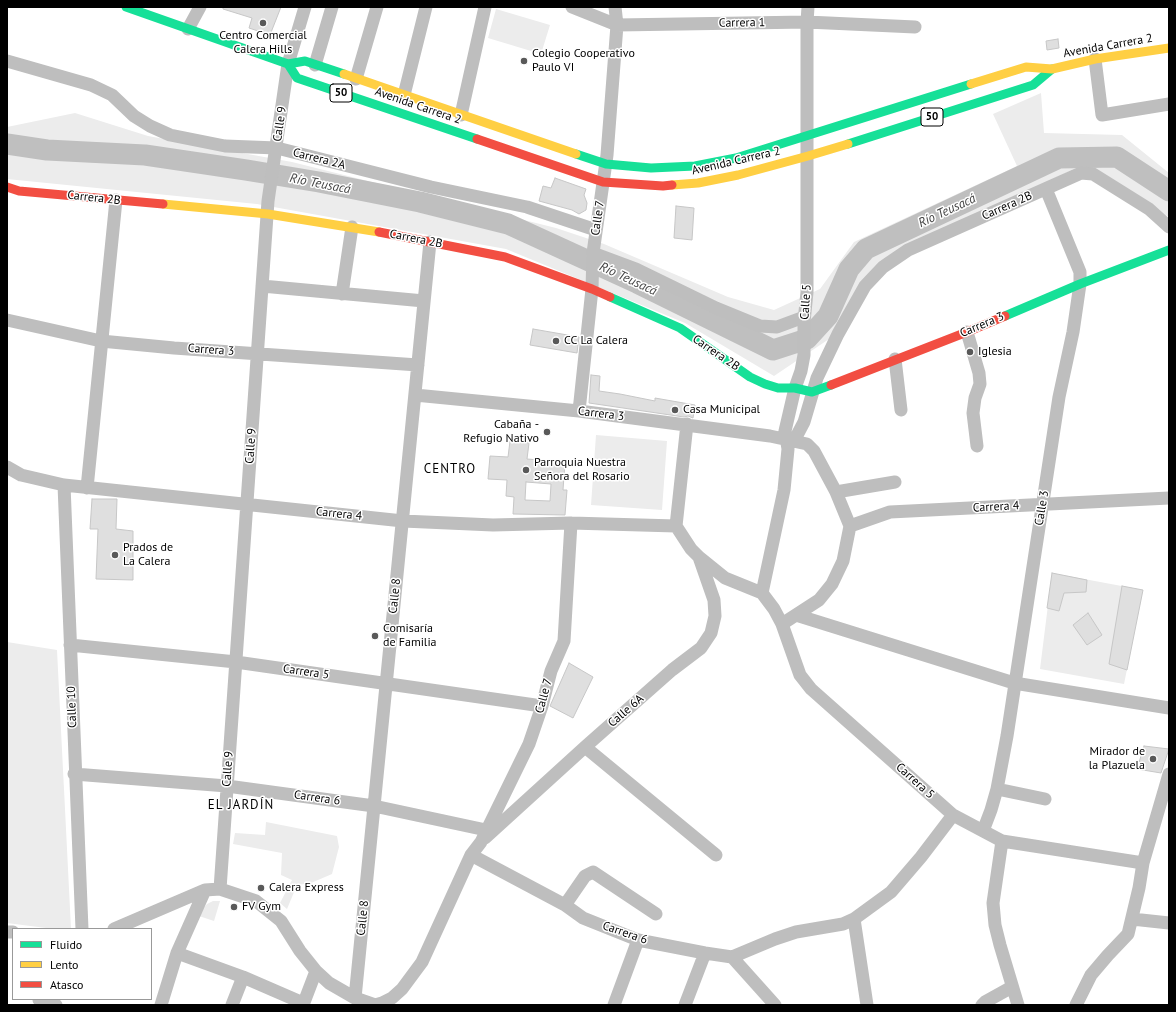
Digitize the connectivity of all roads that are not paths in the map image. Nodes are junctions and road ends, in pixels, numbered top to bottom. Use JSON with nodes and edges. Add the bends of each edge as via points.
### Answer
{"nodes":[{"id":1,"x":126,"y":7,"type":"edge"},
{"id":2,"x":200,"y":7,"type":"edge"},
{"id":3,"x":305,"y":7,"type":"edge"},
{"id":4,"x":332,"y":7,"type":"edge"},
{"id":5,"x":377,"y":7,"type":"edge"},
{"id":6,"x":426,"y":7,"type":"edge"},
{"id":7,"x":485,"y":7,"type":"edge"},
{"id":8,"x":572,"y":7,"type":"edge"},
{"id":9,"x":615,"y":7,"type":"edge"},
{"id":10,"x":808,"y":7,"type":"edge"},
{"id":11,"x":807,"y":22,"type":"junction"},
{"id":12,"x":617,"y":25,"type":"junction"},
{"id":13,"x":915,"y":27,"type":"dead end"},
{"id":14,"x":188,"y":29,"type":"junction"},
{"id":15,"x":1169,"y":48,"type":"edge"},
{"id":16,"x":1095,"y":59,"type":"junction"},
{"id":17,"x":7,"y":61,"type":"edge"},
{"id":18,"x":288,"y":64,"type":"junction"},
{"id":19,"x":315,"y":65,"type":"junction"},
{"id":20,"x":1052,"y":69,"type":"junction"},
{"id":21,"x":356,"y":79,"type":"junction"},
{"id":22,"x":404,"y":95,"type":"junction"},
{"id":23,"x":1169,"y":104,"type":"edge"},
{"id":24,"x":400,"y":113,"type":"junction"},
{"id":25,"x":461,"y":115,"type":"junction"},
{"id":26,"x":807,"y":135,"type":"junction"},
{"id":27,"x":277,"y":148,"type":"junction"},
{"id":28,"x":808,"y":156,"type":"junction"},
{"id":29,"x":606,"y":164,"type":"junction"},
{"id":30,"x":695,"y":166,"type":"junction"},
{"id":31,"x":603,"y":182,"type":"junction"},
{"id":32,"x":698,"y":183,"type":"junction"},
{"id":33,"x":7,"y":187,"type":"edge"},
{"id":34,"x":1046,"y":189,"type":"junction"},
{"id":35,"x":116,"y":200,"type":"junction"},
{"id":36,"x":268,"y":208,"type":"junction"},
{"id":37,"x":352,"y":227,"type":"junction"},
{"id":38,"x":1169,"y":227,"type":"edge"},
{"id":39,"x":596,"y":230,"type":"junction"},
{"id":40,"x":430,"y":242,"type":"junction"},
{"id":41,"x":593,"y":253,"type":"junction"},
{"id":42,"x":1168,"y":254,"type":"edge"},
{"id":43,"x":1080,"y":284,"type":"junction"},
{"id":44,"x":262,"y":286,"type":"junction"},
{"id":45,"x":592,"y":289,"type":"junction"},
{"id":46,"x":342,"y":294,"type":"junction"},
{"id":47,"x":424,"y":301,"type":"junction"},
{"id":48,"x":7,"y":320,"type":"edge"},
{"id":49,"x":804,"y":320,"type":"junction"},
{"id":50,"x":967,"y":332,"type":"junction"},
{"id":51,"x":101,"y":341,"type":"junction"},
{"id":52,"x":258,"y":353,"type":"junction"},
{"id":53,"x":895,"y":360,"type":"junction"},
{"id":54,"x":418,"y":365,"type":"junction"},
{"id":55,"x":795,"y":388,"type":"junction"},
{"id":56,"x":812,"y":392,"type":"junction"},
{"id":57,"x":415,"y":395,"type":"junction"},
{"id":58,"x":901,"y":410,"type":"dead end"},
{"id":59,"x":579,"y":411,"type":"junction"},
{"id":60,"x":687,"y":424,"type":"junction"},
{"id":61,"x":790,"y":441,"type":"junction"},
{"id":62,"x":977,"y":446,"type":"dead end"},
{"id":63,"x":7,"y":467,"type":"edge"},
{"id":64,"x":894,"y":482,"type":"dead end"},
{"id":65,"x":64,"y":485,"type":"junction"},
{"id":66,"x":87,"y":488,"type":"junction"},
{"id":67,"x":836,"y":492,"type":"junction"},
{"id":68,"x":1169,"y":498,"type":"edge"},
{"id":69,"x":1043,"y":504,"type":"junction"},
{"id":70,"x":247,"y":505,"type":"junction"},
{"id":71,"x":402,"y":521,"type":"junction"},
{"id":72,"x":571,"y":523,"type":"junction"},
{"id":73,"x":676,"y":526,"type":"junction"},
{"id":74,"x":850,"y":526,"type":"junction"},
{"id":75,"x":699,"y":557,"type":"junction"},
{"id":76,"x":762,"y":593,"type":"junction"},
{"id":77,"x":796,"y":615,"type":"junction"},
{"id":78,"x":782,"y":624,"type":"junction"},
{"id":79,"x":70,"y":645,"type":"junction"},
{"id":80,"x":236,"y":662,"type":"junction"},
{"id":81,"x":386,"y":683,"type":"junction"},
{"id":82,"x":1014,"y":683,"type":"junction"},
{"id":83,"x":542,"y":706,"type":"junction"},
{"id":84,"x":1169,"y":708,"type":"edge"},
{"id":85,"x":584,"y":747,"type":"junction"},
{"id":86,"x":74,"y":774,"type":"junction"},
{"id":87,"x":1169,"y":774,"type":"edge"},
{"id":88,"x":227,"y":786,"type":"junction"},
{"id":89,"x":997,"y":789,"type":"junction"},
{"id":90,"x":1045,"y":799,"type":"dead end"},
{"id":91,"x":374,"y":806,"type":"junction"},
{"id":92,"x":953,"y":815,"type":"junction"},
{"id":93,"x":982,"y":832,"type":"junction"},
{"id":94,"x":484,"y":836,"type":"junction"},
{"id":95,"x":1002,"y":841,"type":"junction"},
{"id":96,"x":471,"y":855,"type":"junction"},
{"id":97,"x":716,"y":855,"type":"dead end"},
{"id":98,"x":1143,"y":863,"type":"junction"},
{"id":99,"x":220,"y":889,"type":"junction"},
{"id":100,"x":205,"y":890,"type":"junction"},
{"id":101,"x":565,"y":905,"type":"junction"},
{"id":102,"x":656,"y":914,"type":"dead end"},
{"id":103,"x":854,"y":919,"type":"junction"},
{"id":104,"x":1132,"y":920,"type":"junction"},
{"id":105,"x":1169,"y":923,"type":"edge"},
{"id":106,"x":82,"y":928,"type":"edge"},
{"id":107,"x":116,"y":928,"type":"edge"},
{"id":108,"x":638,"y":940,"type":"junction"},
{"id":109,"x":177,"y":953,"type":"junction"},
{"id":110,"x":704,"y":953,"type":"junction"},
{"id":111,"x":732,"y":957,"type":"junction"},
{"id":112,"x":316,"y":971,"type":"junction"},
{"id":113,"x":243,"y":976,"type":"junction"},
{"id":114,"x":1012,"y":987,"type":"junction"},
{"id":115,"x":355,"y":998,"type":"junction"},
{"id":116,"x":38,"y":1001,"type":"edge"},
{"id":117,"x":303,"y":1004,"type":"edge"},
{"id":118,"x":56,"y":1005,"type":"edge"},
{"id":119,"x":161,"y":1005,"type":"edge"},
{"id":120,"x":232,"y":1005,"type":"edge"},
{"id":121,"x":375,"y":1005,"type":"edge"},
{"id":122,"x":614,"y":1005,"type":"edge"},
{"id":123,"x":685,"y":1005,"type":"edge"},
{"id":124,"x":775,"y":1005,"type":"edge"},
{"id":125,"x":867,"y":1005,"type":"edge"},
{"id":126,"x":982,"y":1005,"type":"edge"},
{"id":127,"x":1018,"y":1005,"type":"edge"},
{"id":128,"x":1076,"y":1005,"type":"edge"}],
"edges":[{"from":1,"to":14,"type":"main road","name":"Avenida Carrera 2","number":"50"},
{"from":2,"to":14,"type":"street"},
{"from":3,"to":18,"type":"street","name":"Calle 9"},
{"from":4,"to":19,"type":"street"},
{"from":5,"to":21,"type":"street"},
{"from":6,"to":22,"type":"street"},
{"from":7,"to":25,"type":"street"},
{"from":8,"to":12,"type":"street","name":"Carrera 1"},
{"from":9,"to":12,"type":"street","name":"Calle 7"},
{"from":10,"to":11,"type":"street","name":"Calle 5"},
{"from":11,"to":12,"type":"street","name":"Carrera 1"},
{"from":11,"to":13,"type":"street","name":"Carrera 1"},
{"from":11,"to":26,"type":"street","name":"Calle 5"},
{"from":12,"to":29,"type":"street","name":"Calle 7"},
{"from":14,"to":18,"type":"main road","name":"Avenida Carrera 2","number":"50"},
{"from":15,"to":16,"type":"main road","name":"Avenida Carrera 2","number":"50"},
{"from":16,"to":20,"type":"main road","name":"Avenida Carrera 2","number":"50"},
{"from":16,"to":23,"type":"street","via":[[1102,115]]},
{"from":17,"to":27,"type":"street","name":"Carrera 2A","via":[[91,86],[112,96],[134,116],[150,126],[170,135],[225,146]]},
{"from":18,"to":19,"type":"main road","name":"Avenida Carrera 2","number":"50","via":[[304,61]]},
{"from":18,"to":24,"type":"main road","name":"Avenida Carrera 2","number":"50","via":[[297,78]]},
{"from":18,"to":27,"type":"street","name":"Calle 9"},
{"from":19,"to":21,"type":"main road","name":"Avenida Carrera 2","number":"50"},
{"from":20,"to":26,"type":"main road","name":"Avenida Carrera 2","number":"50","via":[[1026,67]]},
{"from":20,"to":28,"type":"main road","name":"Avenida Carrera 2","number":"50","via":[[1033,85]]},
{"from":21,"to":22,"type":"main road","name":"Avenida Carrera 2","number":"50"},
{"from":22,"to":24,"type":"main road"},
{"from":22,"to":25,"type":"main road","name":"Avenida Carrera 2","number":"50"},
{"from":24,"to":31,"type":"main road","name":"Avenida Carrera 2","number":"50"},
{"from":25,"to":29,"type":"main road","name":"Avenida Carrera 2","number":"50"},
{"from":26,"to":28,"type":"street","name":"Calle 5"},
{"from":26,"to":30,"type":"main road","name":"Avenida Carrera 2","number":"50","via":[[736,158]]},
{"from":27,"to":36,"type":"street","name":"Calle 9"},
{"from":27,"to":39,"type":"street","name":"Carrera 2A","via":[[431,187],[527,207]]},
{"from":28,"to":32,"type":"main road","name":"Avenida Carrera 2","number":"50"},
{"from":28,"to":49,"type":"street","name":"Calle 5","via":[[807,292]]},
{"from":29,"to":30,"type":"main road","name":"Avenida Carrera 2","number":"50","via":[[651,168]]},
{"from":29,"to":31,"type":"street","name":"Calle 7"},
{"from":30,"to":32,"type":"main road"},
{"from":31,"to":32,"type":"main road","name":"Avenida Carrera 2","number":"50","via":[[663,186]]},
{"from":31,"to":39,"type":"street","name":"Calle 7"},
{"from":33,"to":35,"type":"main road","name":"Carrera 2B","via":[[19,191]]},
{"from":34,"to":38,"type":"street","name":"Carrera 2B","via":[[1081,173],[1093,174],[1149,209]]},
{"from":34,"to":43,"type":"street","name":"Calle 3","via":[[1080,272]]},
{"from":34,"to":56,"type":"street","name":"Carrera 2B","via":[[908,250],[883,267],[865,286],[838,334]]},
{"from":35,"to":36,"type":"main road","name":"Carrera 2B"},
{"from":35,"to":51,"type":"street"},
{"from":36,"to":37,"type":"main road","name":"Carrera 2B"},
{"from":36,"to":44,"type":"street","name":"Calle 9"},
{"from":37,"to":40,"type":"main road","name":"Carrera 2B"},
{"from":37,"to":46,"type":"street"},
{"from":39,"to":41,"type":"street","name":"Calle 7"},
{"from":40,"to":45,"type":"main road","name":"Carrera 2B","via":[[505,257]]},
{"from":40,"to":47,"type":"street","name":"Calle 8"},
{"from":41,"to":45,"type":"street","name":"Calle 7"},
{"from":41,"to":49,"type":"street","via":[[636,269],[716,308],[760,326],[777,327]]},
{"from":42,"to":43,"type":"main road","name":"Carrera 3"},
{"from":43,"to":50,"type":"main road","name":"Carrera 3"},
{"from":43,"to":69,"type":"street","name":"Calle 3"},
{"from":44,"to":46,"type":"street"},
{"from":44,"to":52,"type":"street","name":"Calle 9"},
{"from":45,"to":55,"type":"main road","name":"Carrera 2B","via":[[680,328],[750,377],[778,388]]},
{"from":45,"to":59,"type":"street","name":"Calle 7"},
{"from":46,"to":47,"type":"street"},
{"from":47,"to":54,"type":"street","name":"Calle 8"},
{"from":48,"to":51,"type":"street","name":"Carrera 3"},
{"from":49,"to":55,"type":"street","name":"Calle 5","via":[[804,355]]},
{"from":50,"to":53,"type":"main road","name":"Carrera 3"},
{"from":50,"to":62,"type":"street","via":[[980,384],[973,413]]},
{"from":51,"to":52,"type":"street","name":"Carrera 3"},
{"from":51,"to":66,"type":"street"},
{"from":52,"to":54,"type":"street","name":"Carrera 3"},
{"from":52,"to":70,"type":"street","name":"Calle 9"},
{"from":53,"to":56,"type":"main road","name":"Carrera 3"},
{"from":53,"to":58,"type":"street"},
{"from":54,"to":57,"type":"street","name":"Calle 8"},
{"from":55,"to":56,"type":"main road"},
{"from":55,"to":61,"type":"street","name":"Calle 5","via":[[785,431]]},
{"from":56,"to":61,"type":"street","name":"Carrera 2B","via":[[804,422]]},
{"from":57,"to":59,"type":"street","name":"Carrera 3"},
{"from":57,"to":71,"type":"street","name":"Calle 8"},
{"from":59,"to":60,"type":"street","name":"Carrera 3"},
{"from":60,"to":61,"type":"street","name":"Carrera 3"},
{"from":60,"to":73,"type":"street"},
{"from":61,"to":67,"type":"street","name":"Carrera 3","via":[[807,444],[814,451]]},
{"from":61,"to":76,"type":"street","name":"Calle 5","via":[[784,490]]},
{"from":63,"to":65,"type":"street","name":"Carrera 4","via":[[21,475]]},
{"from":64,"to":67,"type":"street"},
{"from":65,"to":66,"type":"street","name":"Carrera 4"},
{"from":65,"to":79,"type":"street","name":"Calle 10"},
{"from":66,"to":70,"type":"street","name":"Carrera 4"},
{"from":67,"to":74,"type":"street","name":"Carrera 3"},
{"from":68,"to":69,"type":"street","name":"Carrera 4"},
{"from":69,"to":74,"type":"street","name":"Carrera 4","via":[[890,512]]},
{"from":69,"to":82,"type":"street","name":"Calle 3"},
{"from":70,"to":71,"type":"street","name":"Carrera 4"},
{"from":70,"to":80,"type":"street","name":"Calle 9"},
{"from":71,"to":72,"type":"street","name":"Carrera 4","via":[[493,525]]},
{"from":71,"to":81,"type":"street","name":"Calle 8"},
{"from":72,"to":73,"type":"street","name":"Carrera 4"},
{"from":72,"to":83,"type":"street","name":"Calle 7","via":[[564,641],[551,671]]},
{"from":73,"to":75,"type":"street"},
{"from":74,"to":77,"type":"street","via":[[843,561],[832,584],[819,600]]},
{"from":75,"to":76,"type":"street","via":[[725,578]]},
{"from":75,"to":85,"type":"street","name":"Calle 6A","via":[[714,600],[715,616],[711,633],[701,648]]},
{"from":76,"to":78,"type":"street","name":"Carrera 5"},
{"from":77,"to":78,"type":"street"},
{"from":77,"to":82,"type":"street"},
{"from":78,"to":92,"type":"street","name":"Carrera 5","via":[[800,675],[811,689]]},
{"from":79,"to":80,"type":"street","name":"Carrera 5"},
{"from":79,"to":86,"type":"street","name":"Calle 10"},
{"from":80,"to":81,"type":"street","name":"Carrera 5"},
{"from":80,"to":88,"type":"street","name":"Calle 9"},
{"from":81,"to":83,"type":"street","name":"Carrera 5"},
{"from":81,"to":91,"type":"street","name":"Calle 8"},
{"from":82,"to":84,"type":"street"},
{"from":82,"to":89,"type":"street","name":"Calle 3"},
{"from":83,"to":94,"type":"street","name":"Calle 7","via":[[529,744]]},
{"from":85,"to":94,"type":"street","name":"Calle 6A"},
{"from":85,"to":97,"type":"street"},
{"from":86,"to":88,"type":"street","name":"Carrera 6"},
{"from":86,"to":106,"type":"street","name":"Calle 10"},
{"from":87,"to":98,"type":"street"},
{"from":88,"to":91,"type":"street","name":"Carrera 6"},
{"from":88,"to":99,"type":"street","name":"Calle 9"},
{"from":89,"to":90,"type":"street"},
{"from":89,"to":93,"type":"street","name":"Calle 3"},
{"from":91,"to":94,"type":"street","name":"Carrera 6"},
{"from":91,"to":115,"type":"street","name":"Calle 8"},
{"from":92,"to":93,"type":"street","name":"Carrera 5"},
{"from":92,"to":103,"type":"street","via":[[891,892]]},
{"from":93,"to":95,"type":"street","name":"Carrera 5"},
{"from":94,"to":96,"type":"street","name":"Calle 7"},
{"from":95,"to":98,"type":"street","name":"Carrera 5"},
{"from":95,"to":114,"type":"street","via":[[993,903],[995,925]]},
{"from":96,"to":101,"type":"street","name":"Carrera 6"},
{"from":96,"to":121,"type":"street","via":[[422,962],[402,989],[392,998]]},
{"from":98,"to":104,"type":"street"},
{"from":99,"to":100,"type":"street"},
{"from":99,"to":112,"type":"street","via":[[256,900],[281,921]]},
{"from":100,"to":107,"type":"street"},
{"from":100,"to":109,"type":"street"},
{"from":101,"to":102,"type":"street","via":[[585,876],[592,872]]},
{"from":101,"to":108,"type":"street","name":"Carrera 6","via":[[582,918]]},
{"from":103,"to":111,"type":"street","via":[[843,924],[796,932]]},
{"from":103,"to":125,"type":"street"},
{"from":104,"to":105,"type":"street"},
{"from":104,"to":128,"type":"street","via":[[1128,934],[1091,975]]},
{"from":108,"to":110,"type":"street","name":"Carrera 6"},
{"from":108,"to":122,"type":"street"},
{"from":109,"to":113,"type":"street"},
{"from":109,"to":119,"type":"street"},
{"from":110,"to":111,"type":"street","name":"Carrera 6"},
{"from":110,"to":123,"type":"street"},
{"from":111,"to":124,"type":"street"},
{"from":112,"to":115,"type":"street","via":[[329,983]]},
{"from":112,"to":117,"type":"street"},
{"from":113,"to":117,"type":"street"},
{"from":113,"to":120,"type":"street"},
{"from":114,"to":126,"type":"street"},
{"from":114,"to":127,"type":"street"},
{"from":115,"to":121,"type":"street"},
{"from":116,"to":118,"type":"street"}]}
